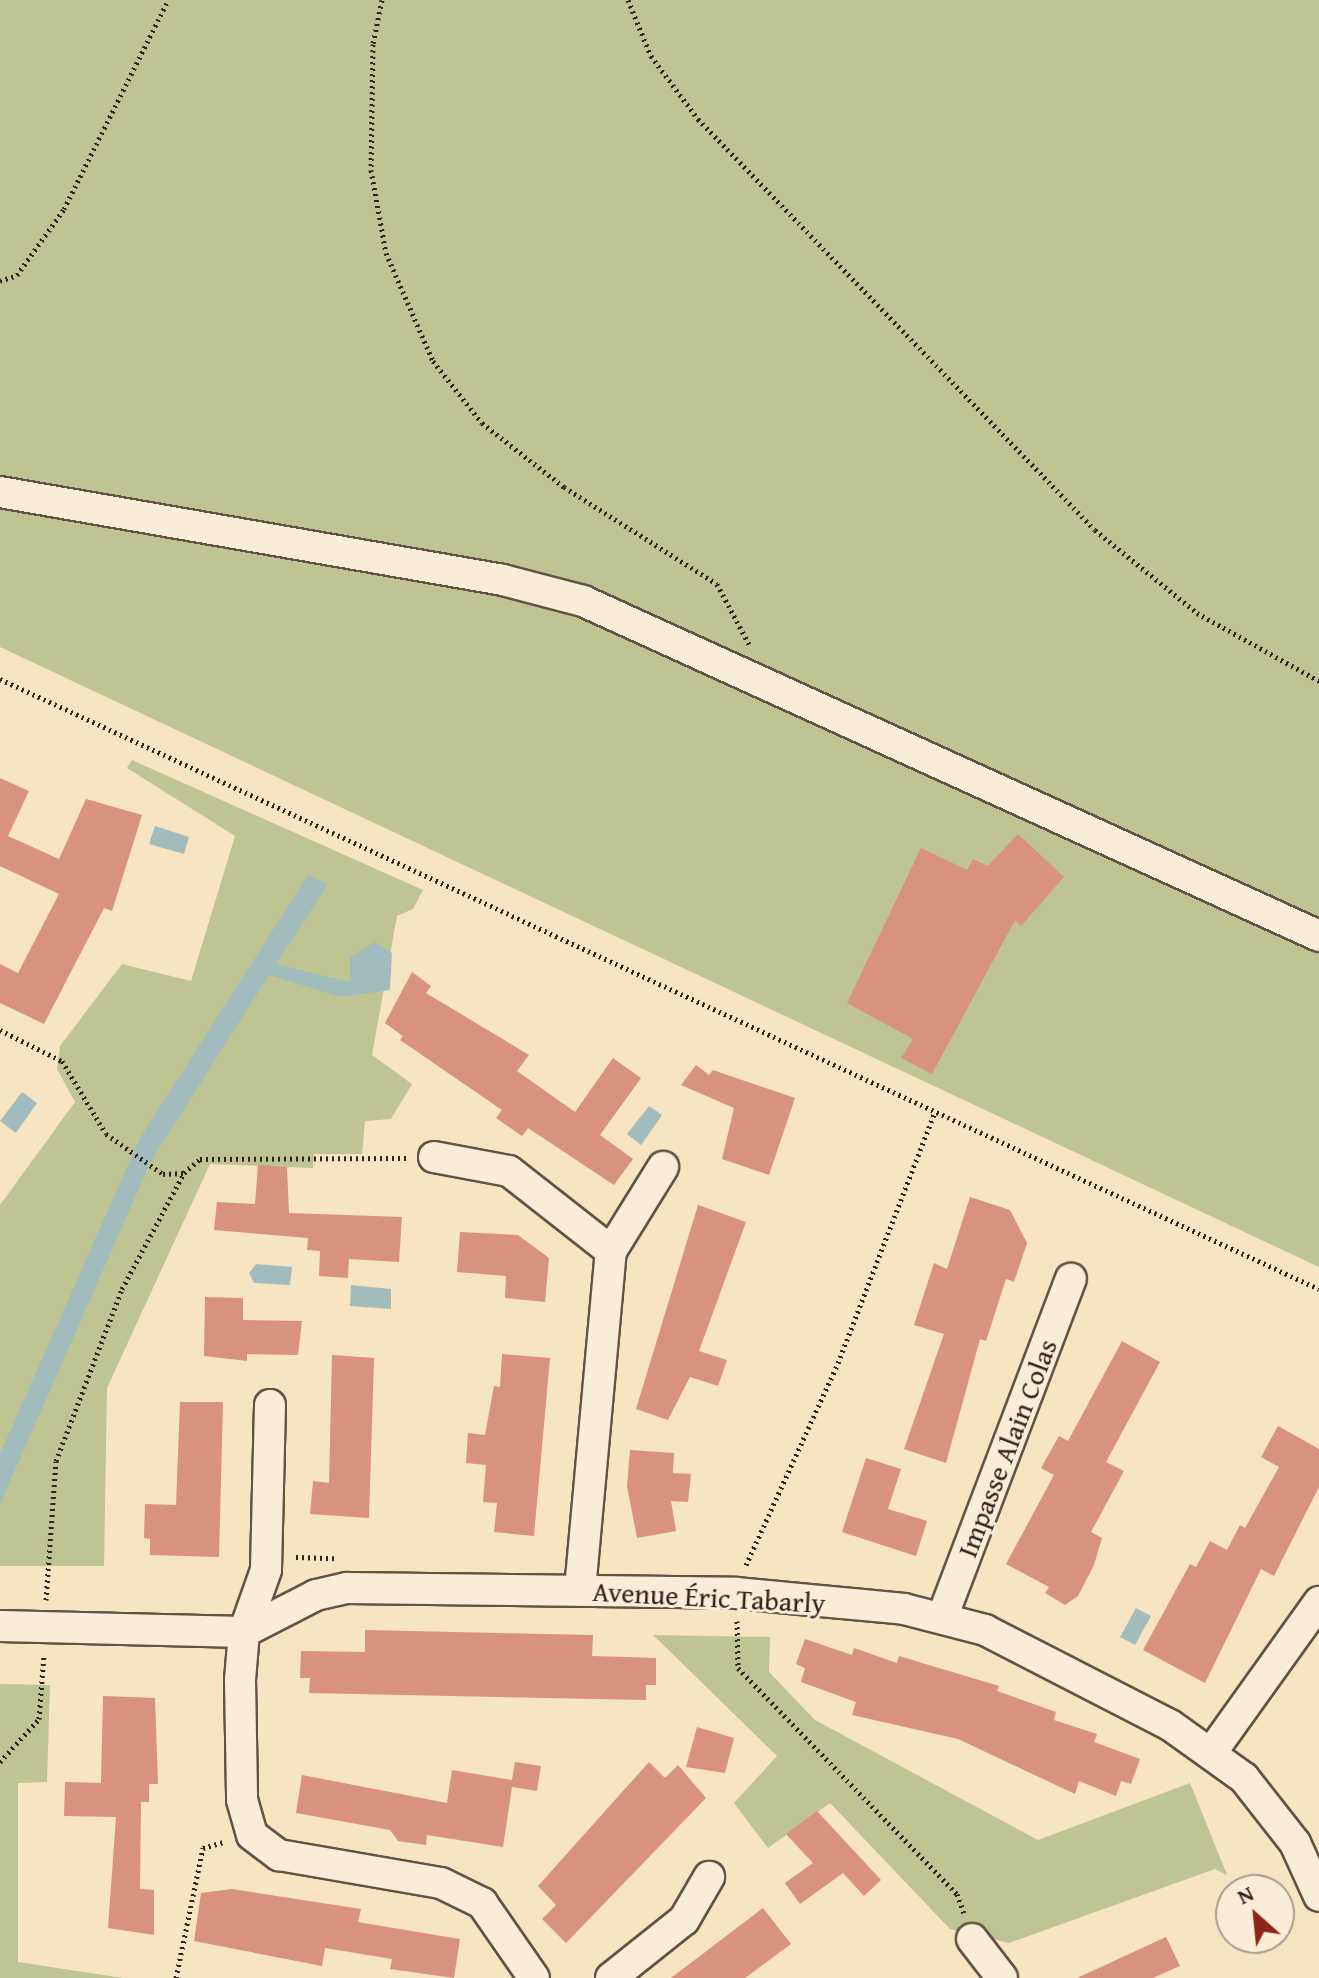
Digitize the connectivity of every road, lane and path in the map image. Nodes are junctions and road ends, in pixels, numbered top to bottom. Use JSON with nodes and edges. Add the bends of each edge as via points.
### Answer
{"nodes":[{"id":1,"x":168,"y":0,"type":"edge"},
{"id":2,"x":382,"y":0,"type":"edge"},
{"id":3,"x":628,"y":0,"type":"edge"},
{"id":4,"x":0,"y":281,"type":"edge"},
{"id":5,"x":0,"y":492,"type":"edge"},
{"id":6,"x":0,"y":679,"type":"edge"},
{"id":7,"x":761,"y":681,"type":"junction"},
{"id":8,"x":1319,"y":681,"type":"edge"},
{"id":9,"x":1319,"y":936,"type":"edge"},
{"id":10,"x":0,"y":1030,"type":"edge"},
{"id":11,"x":935,"y":1112,"type":"junction"},
{"id":12,"x":434,"y":1157,"type":"joint"},
{"id":13,"x":663,"y":1167,"type":"dead end"},
{"id":14,"x":184,"y":1173,"type":"junction"},
{"id":15,"x":611,"y":1251,"type":"junction"},
{"id":16,"x":1071,"y":1279,"type":"dead end"},
{"id":17,"x":1319,"y":1289,"type":"edge"},
{"id":18,"x":270,"y":1405,"type":"dead end"},
{"id":19,"x":580,"y":1590,"type":"junction"},
{"id":20,"x":736,"y":1593,"type":"junction"},
{"id":21,"x":1319,"y":1602,"type":"edge"},
{"id":22,"x":942,"y":1618,"type":"junction"},
{"id":23,"x":0,"y":1626,"type":"edge"},
{"id":24,"x":46,"y":1626,"type":"junction"},
{"id":25,"x":244,"y":1632,"type":"junction"},
{"id":26,"x":1211,"y":1753,"type":"junction"},
{"id":27,"x":0,"y":1762,"type":"edge"},
{"id":28,"x":252,"y":1835,"type":"junction"},
{"id":29,"x":709,"y":1877,"type":"dead end"},
{"id":30,"x":1319,"y":1896,"type":"edge"},
{"id":31,"x":972,"y":1939,"type":"joint"},
{"id":32,"x":176,"y":1978,"type":"edge"},
{"id":33,"x":534,"y":1978,"type":"edge"},
{"id":34,"x":611,"y":1978,"type":"edge"},
{"id":35,"x":1002,"y":1978,"type":"edge"}],
"edges":[{"from":1,"to":4,"type":"path","via":[[64,209],[17,275]]},
{"from":2,"to":7,"type":"path","via":[[373,44],[371,170],[386,253],[433,361],[482,423],[564,487],[717,584],[745,630]]},
{"from":3,"to":8,"type":"path","via":[[651,56],[698,119],[1095,530],[1197,613]]},
{"from":5,"to":7,"type":"street","via":[[503,580],[583,601]]},
{"from":6,"to":11,"type":"path"},
{"from":7,"to":9,"type":"street"},
{"from":10,"to":14,"type":"path","via":[[62,1061],[106,1134],[163,1174]]},
{"from":11,"to":17,"type":"path"},
{"from":11,"to":20,"type":"path","via":[[838,1363]]},
{"from":12,"to":14,"type":"path","via":[[200,1159]]},
{"from":12,"to":15,"type":"street","via":[[509,1171]]},
{"from":13,"to":15,"type":"street"},
{"from":14,"to":24,"type":"path","via":[[122,1289],[56,1461]]},
{"from":15,"to":19,"type":"street"},
{"from":16,"to":22,"type":"street","name":"Impasse Alain Colas"},
{"from":18,"to":25,"type":"street","via":[[266,1570]]},
{"from":19,"to":20,"type":"street","name":"Avenue Éric Tabarly"},
{"from":19,"to":25,"type":"street","name":"Avenue Éric Tabarly","via":[[347,1588],[316,1595]]},
{"from":20,"to":22,"type":"street","name":"Avenue Éric Tabarly"},
{"from":20,"to":31,"type":"path","via":[[738,1668],[957,1894]]},
{"from":21,"to":26,"type":"street"},
{"from":22,"to":26,"type":"street","name":"Avenue Éric Tabarly","via":[[1034,1653],[1170,1725]]},
{"from":23,"to":24,"type":"street","name":"Avenue Éric Tabarly"},
{"from":24,"to":25,"type":"street","name":"Avenue Éric Tabarly"},
{"from":24,"to":27,"type":"path","via":[[39,1719]]},
{"from":25,"to":28,"type":"street","via":[[242,1800]]},
{"from":26,"to":30,"type":"street","name":"Avenue Éric Tabarly","via":[[1273,1811]]},
{"from":28,"to":32,"type":"path","via":[[203,1848]]},
{"from":28,"to":33,"type":"street","via":[[279,1855],[441,1883],[482,1903]]},
{"from":29,"to":34,"type":"street","via":[[684,1920]]},
{"from":31,"to":35,"type":"street"}]}
